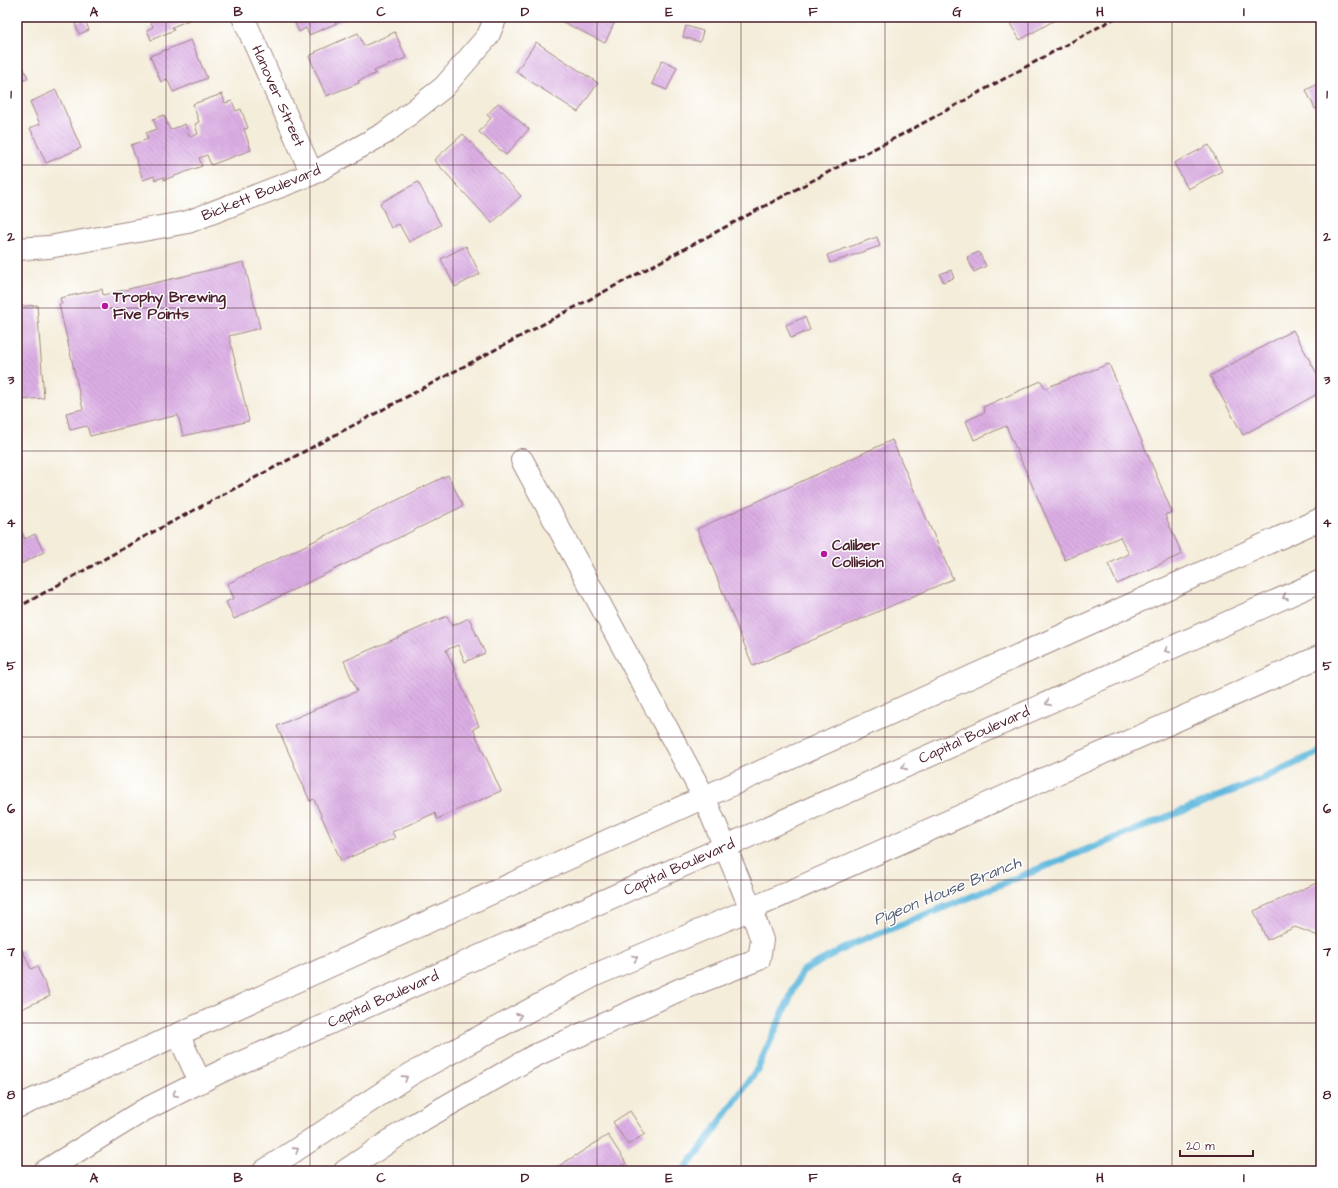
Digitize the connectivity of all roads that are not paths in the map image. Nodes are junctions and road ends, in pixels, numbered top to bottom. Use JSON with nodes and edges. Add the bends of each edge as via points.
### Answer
{"nodes":[{"id":1,"x":243,"y":17,"type":"edge"},
{"id":2,"x":496,"y":17,"type":"edge"},
{"id":3,"x":312,"y":174,"type":"junction"},
{"id":4,"x":17,"y":249,"type":"edge"},
{"id":5,"x":522,"y":460,"type":"dead end"},
{"id":6,"x":1321,"y":519,"type":"edge"},
{"id":7,"x":1321,"y":581,"type":"edge"},
{"id":8,"x":1321,"y":656,"type":"edge"},
{"id":9,"x":704,"y":797,"type":"junction"},
{"id":10,"x":725,"y":846,"type":"junction"},
{"id":11,"x":751,"y":909,"type":"junction"},
{"id":12,"x":178,"y":1034,"type":"junction"},
{"id":13,"x":200,"y":1082,"type":"junction"},
{"id":14,"x":17,"y":1107,"type":"edge"},
{"id":15,"x":45,"y":1171,"type":"edge"},
{"id":16,"x":264,"y":1171,"type":"edge"},
{"id":17,"x":345,"y":1171,"type":"edge"}],
"edges":[{"from":1,"to":3,"type":"main road","name":"Hanover Street"},
{"from":2,"to":3,"type":"main road","name":"Bickett Boulevard","via":[[488,36],[444,87],[385,133]]},
{"from":3,"to":4,"type":"main road","name":"Bickett Boulevard","via":[[188,222],[49,247]]},
{"from":5,"to":9,"type":"main road"},
{"from":6,"to":9,"type":"main road"},
{"from":7,"to":10,"type":"main road","name":"Capital Boulevard","one_way":true},
{"from":8,"to":11,"type":"main road"},
{"from":9,"to":10,"type":"main road"},
{"from":9,"to":12,"type":"main road"},
{"from":10,"to":11,"type":"main road"},
{"from":10,"to":13,"type":"main road","name":"Capital Boulevard"},
{"from":16,"to":11,"type":"main road","one_way":true,"via":[[411,1074],[567,990],[595,975]]},
{"from":11,"to":17,"type":"main road","via":[[762,940],[759,959],[679,990],[534,1056],[415,1124]]},
{"from":12,"to":13,"type":"main road"},
{"from":12,"to":14,"type":"main road"},
{"from":13,"to":15,"type":"main road","name":"Capital Boulevard","one_way":true,"via":[[144,1110]]}]}
